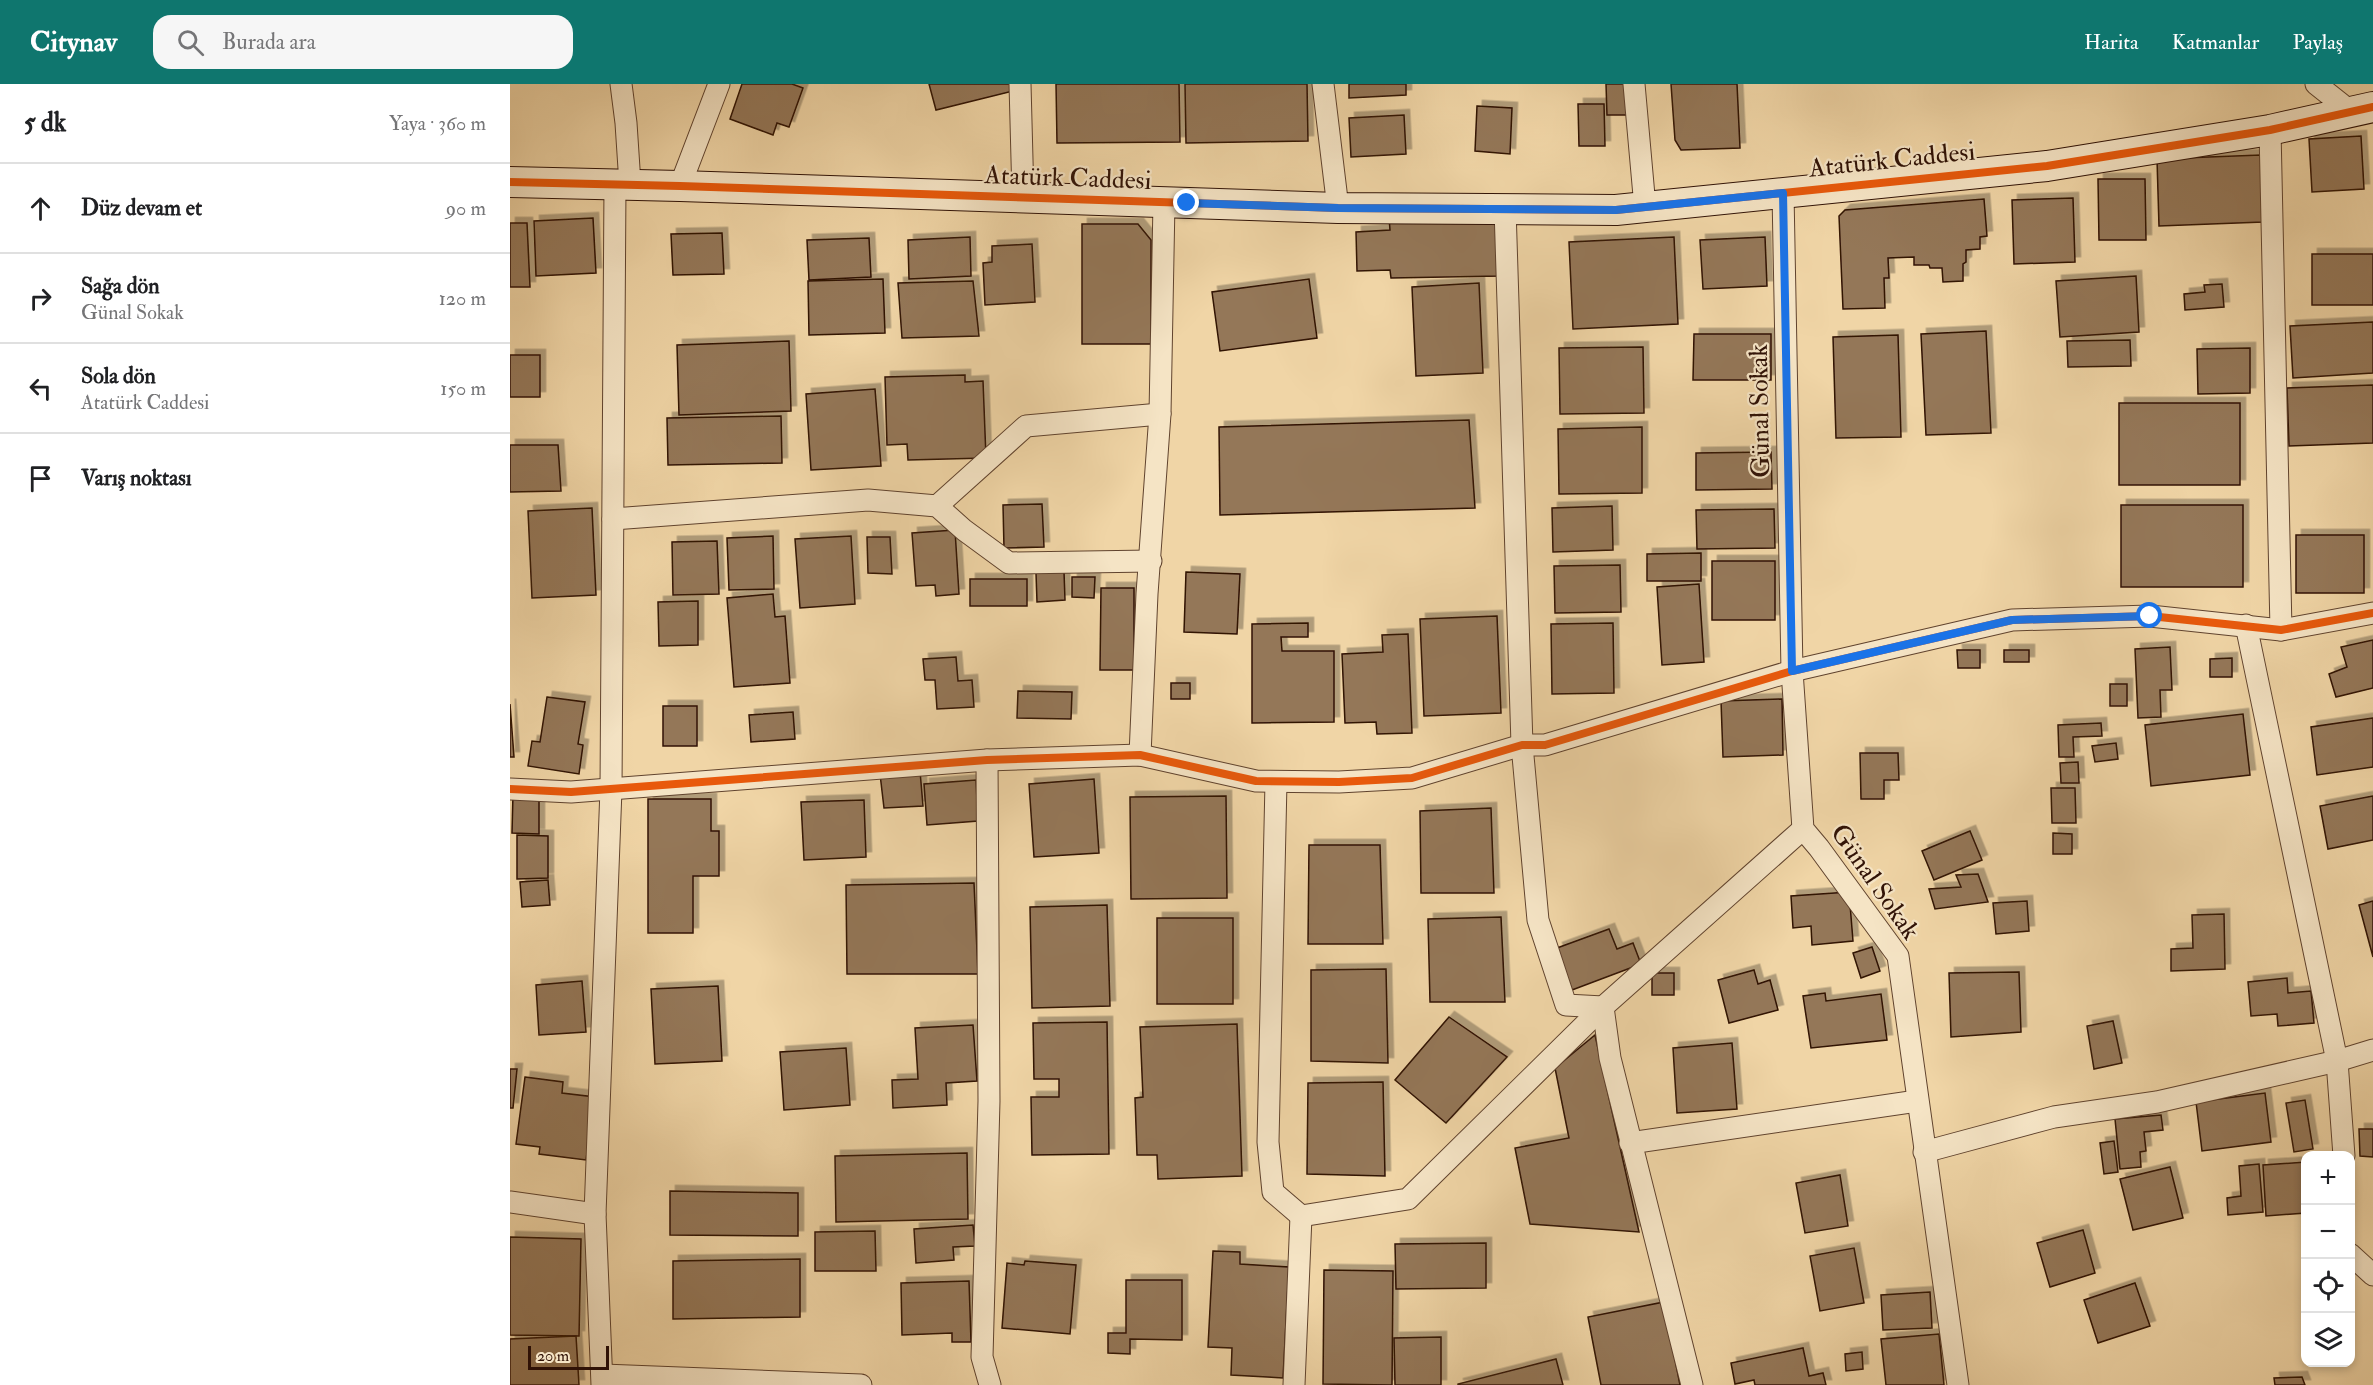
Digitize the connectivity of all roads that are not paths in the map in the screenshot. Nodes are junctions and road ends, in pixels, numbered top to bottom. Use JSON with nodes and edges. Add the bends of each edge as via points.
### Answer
{"nodes":[{"id":1,"x":621,"y":84,"type":"edge"},
{"id":2,"x":719,"y":84,"type":"edge"},
{"id":3,"x":1020,"y":84,"type":"edge"},
{"id":4,"x":1323,"y":84,"type":"edge"},
{"id":5,"x":1634,"y":84,"type":"edge"},
{"id":6,"x":2316,"y":84,"type":"edge"},
{"id":7,"x":2361,"y":109,"type":"edge"},
{"id":8,"x":2270,"y":130,"type":"junction"},
{"id":9,"x":510,"y":182,"type":"edge"},
{"id":10,"x":623,"y":184,"type":"junction"},
{"id":11,"x":680,"y":186,"type":"junction"},
{"id":12,"x":1783,"y":193,"type":"junction"},
{"id":13,"x":1023,"y":197,"type":"junction"},
{"id":14,"x":1164,"y":202,"type":"junction"},
{"id":15,"x":1645,"y":207,"type":"junction"},
{"id":16,"x":1338,"y":208,"type":"junction"},
{"id":17,"x":1505,"y":208,"type":"junction"},
{"id":18,"x":1160,"y":414,"type":"junction"},
{"id":19,"x":937,"y":506,"type":"junction"},
{"id":20,"x":613,"y":519,"type":"junction"},
{"id":21,"x":1151,"y":561,"type":"junction"},
{"id":22,"x":2373,"y":613,"type":"edge"},
{"id":23,"x":2246,"y":625,"type":"junction"},
{"id":24,"x":2281,"y":630,"type":"junction"},
{"id":25,"x":1792,"y":671,"type":"junction"},
{"id":26,"x":1522,"y":745,"type":"junction"},
{"id":27,"x":1140,"y":755,"type":"junction"},
{"id":28,"x":987,"y":760,"type":"junction"},
{"id":29,"x":1276,"y":782,"type":"junction"},
{"id":30,"x":510,"y":789,"type":"edge"},
{"id":31,"x":611,"y":789,"type":"junction"},
{"id":32,"x":1803,"y":829,"type":"junction"},
{"id":33,"x":1604,"y":1007,"type":"junction"},
{"id":34,"x":2373,"y":1050,"type":"edge"},
{"id":35,"x":2337,"y":1061,"type":"junction"},
{"id":36,"x":1917,"y":1101,"type":"junction"},
{"id":37,"x":1630,"y":1143,"type":"junction"},
{"id":38,"x":2344,"y":1151,"type":"edge"},
{"id":39,"x":1924,"y":1152,"type":"junction"},
{"id":40,"x":510,"y":1202,"type":"edge"},
{"id":41,"x":595,"y":1214,"type":"junction"},
{"id":42,"x":1301,"y":1216,"type":"junction"},
{"id":43,"x":2355,"y":1259,"type":"edge"},
{"id":44,"x":2373,"y":1275,"type":"edge"},
{"id":45,"x":602,"y":1380,"type":"edge"},
{"id":46,"x":861,"y":1385,"type":"edge"},
{"id":47,"x":990,"y":1385,"type":"edge"},
{"id":48,"x":1294,"y":1385,"type":"edge"},
{"id":49,"x":1692,"y":1385,"type":"edge"},
{"id":50,"x":1958,"y":1385,"type":"edge"}],
"edges":[{"from":1,"to":10,"type":"street"},
{"from":2,"to":11,"type":"street"},
{"from":3,"to":13,"type":"street"},
{"from":4,"to":16,"type":"street"},
{"from":5,"to":15,"type":"street"},
{"from":6,"to":7,"type":"street"},
{"from":7,"to":8,"type":"street","name":"Atatürk Caddesi"},
{"from":8,"to":12,"type":"street","name":"Atatürk Caddesi","via":[[2047,166]]},
{"from":8,"to":24,"type":"street"},
{"from":9,"to":10,"type":"street","name":"Atatürk Caddesi"},
{"from":10,"to":11,"type":"street","name":"Atatürk Caddesi"},
{"from":10,"to":20,"type":"street"},
{"from":11,"to":13,"type":"street","name":"Atatürk Caddesi"},
{"from":12,"to":15,"type":"street","name":"Atatürk Caddesi"},
{"from":12,"to":25,"type":"street","name":"Günal Sokak"},
{"from":13,"to":14,"type":"street","name":"Atatürk Caddesi"},
{"from":14,"to":16,"type":"street","name":"Atatürk Caddesi"},
{"from":14,"to":18,"type":"street"},
{"from":15,"to":17,"type":"street","name":"Atatürk Caddesi"},
{"from":16,"to":17,"type":"street","name":"Atatürk Caddesi"},
{"from":17,"to":26,"type":"street"},
{"from":18,"to":19,"type":"street","via":[[1026,426]]},
{"from":18,"to":21,"type":"street"},
{"from":19,"to":20,"type":"street","via":[[868,500]]},
{"from":19,"to":21,"type":"street","via":[[1009,563]]},
{"from":20,"to":31,"type":"street"},
{"from":21,"to":27,"type":"street"},
{"from":22,"to":24,"type":"street"},
{"from":23,"to":24,"type":"street"},
{"from":23,"to":25,"type":"street","via":[[2150,616],[2012,620]]},
{"from":23,"to":35,"type":"street"},
{"from":25,"to":26,"type":"street","via":[[1545,745]]},
{"from":25,"to":32,"type":"street","name":"Günal Sokak"},
{"from":26,"to":29,"type":"street","via":[[1412,778]]},
{"from":26,"to":33,"type":"street","via":[[1538,920],[1566,1005]]},
{"from":27,"to":28,"type":"street"},
{"from":27,"to":29,"type":"street"},
{"from":28,"to":31,"type":"street"},
{"from":28,"to":47,"type":"street","via":[[989,1101],[982,1357]]},
{"from":29,"to":42,"type":"street","via":[[1268,1142],[1273,1192]]},
{"from":30,"to":31,"type":"street"},
{"from":31,"to":41,"type":"street"},
{"from":32,"to":33,"type":"street"},
{"from":32,"to":36,"type":"street","name":"Günal Sokak","via":[[1898,956]]},
{"from":33,"to":37,"type":"street","via":[[1610,1058]]},
{"from":33,"to":42,"type":"street","via":[[1408,1198]]},
{"from":34,"to":35,"type":"street"},
{"from":35,"to":38,"type":"street"},
{"from":35,"to":39,"type":"street","via":[[2157,1102],[2054,1117]]},
{"from":36,"to":37,"type":"street"},
{"from":36,"to":39,"type":"street","name":"Günal Sokak"},
{"from":37,"to":49,"type":"street"},
{"from":39,"to":50,"type":"street","name":"Günal Sokak"},
{"from":40,"to":41,"type":"street"},
{"from":41,"to":45,"type":"street"},
{"from":42,"to":48,"type":"street"},
{"from":43,"to":44,"type":"street"},
{"from":45,"to":46,"type":"street"}]}
